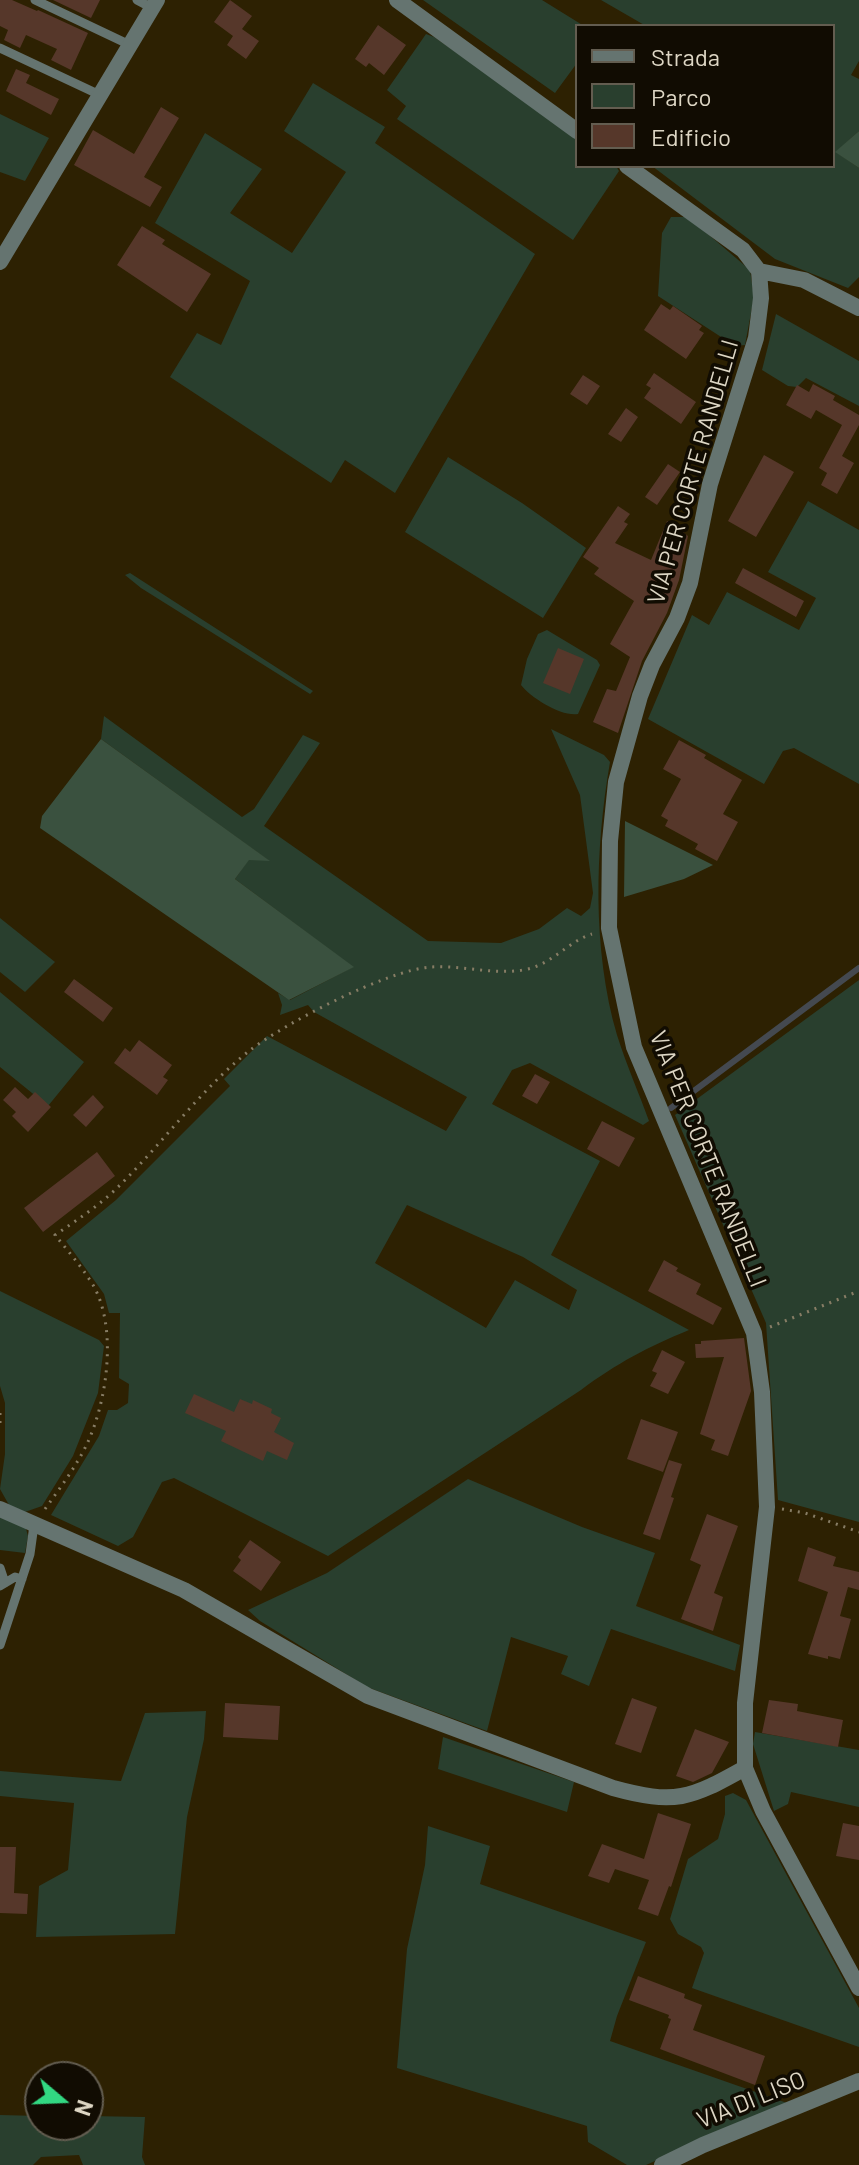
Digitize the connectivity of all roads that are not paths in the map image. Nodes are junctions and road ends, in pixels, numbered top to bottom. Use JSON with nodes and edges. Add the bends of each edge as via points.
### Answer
{"nodes":[{"id":1,"x":35,"y":0,"type":"edge"},
{"id":2,"x":397,"y":0,"type":"edge"},
{"id":3,"x":148,"y":3,"type":"edge"},
{"id":4,"x":130,"y":45,"type":"junction"},
{"id":5,"x":0,"y":48,"type":"edge"},
{"id":6,"x":100,"y":95,"type":"junction"},
{"id":7,"x":575,"y":130,"type":"edge"},
{"id":8,"x":630,"y":168,"type":"edge"},
{"id":9,"x":0,"y":262,"type":"edge"},
{"id":10,"x":759,"y":271,"type":"junction"},
{"id":11,"x":859,"y":308,"type":"edge"},
{"id":12,"x":0,"y":1509,"type":"edge"},
{"id":13,"x":34,"y":1525,"type":"junction"},
{"id":14,"x":0,"y":1568,"type":"edge"},
{"id":15,"x":22,"y":1579,"type":"junction"},
{"id":16,"x":3,"y":1584,"type":"edge"},
{"id":17,"x":0,"y":1645,"type":"edge"},
{"id":18,"x":745,"y":1768,"type":"junction"},
{"id":19,"x":859,"y":1988,"type":"edge"},
{"id":20,"x":859,"y":2081,"type":"edge"},
{"id":21,"x":662,"y":2165,"type":"edge"}],
"edges":[{"from":1,"to":4,"type":"lane"},
{"from":2,"to":7,"type":"street"},
{"from":3,"to":4,"type":"street"},
{"from":4,"to":6,"type":"street"},
{"from":5,"to":6,"type":"lane"},
{"from":6,"to":9,"type":"street"},
{"from":8,"to":10,"type":"street","via":[[733,242]]},
{"from":10,"to":11,"type":"street","via":[[804,280]]},
{"from":10,"to":18,"type":"street","name":"VIA PER CORTE RANDELLI","via":[[756,338],[710,484],[690,583],[640,696],[616,782],[609,928],[634,1047],[754,1333],[767,1507],[745,1703]]},
{"from":12,"to":13,"type":"street"},
{"from":13,"to":15,"type":"lane"},
{"from":13,"to":18,"type":"street","via":[[184,1590],[368,1696],[613,1788],[681,1798]]},
{"from":14,"to":16,"type":"lane"},
{"from":15,"to":16,"type":"lane"},
{"from":15,"to":17,"type":"lane"},
{"from":18,"to":19,"type":"street","name":"VIA PER CORTE RANDELLI"},
{"from":20,"to":21,"type":"street","name":"VIA DI LISO"}]}
